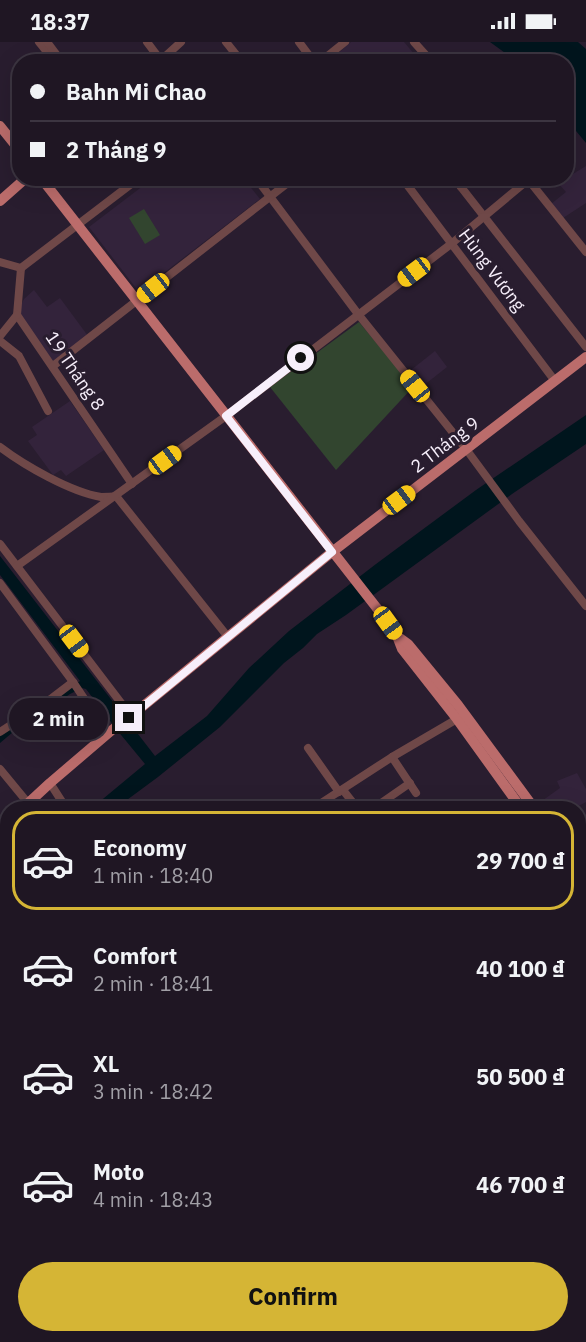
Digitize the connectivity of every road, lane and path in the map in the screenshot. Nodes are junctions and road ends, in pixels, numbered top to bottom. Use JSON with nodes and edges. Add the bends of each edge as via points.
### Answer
{"nodes":[{"id":1,"x":39,"y":42,"type":"edge"},
{"id":2,"x":181,"y":42,"type":"edge"},
{"id":3,"x":226,"y":42,"type":"edge"},
{"id":4,"x":298,"y":42,"type":"edge"},
{"id":5,"x":345,"y":42,"type":"edge"},
{"id":6,"x":414,"y":42,"type":"edge"},
{"id":7,"x":49,"y":54,"type":"edge"},
{"id":8,"x":168,"y":54,"type":"edge"},
{"id":9,"x":236,"y":54,"type":"edge"},
{"id":10,"x":308,"y":54,"type":"edge"},
{"id":11,"x":330,"y":54,"type":"edge"},
{"id":12,"x":425,"y":54,"type":"edge"},
{"id":13,"x":0,"y":126,"type":"edge"},
{"id":14,"x":12,"y":141,"type":"edge"},
{"id":15,"x":17,"y":186,"type":"edge"},
{"id":16,"x":47,"y":186,"type":"edge"},
{"id":17,"x":128,"y":186,"type":"edge"},
{"id":18,"x":262,"y":186,"type":"edge"},
{"id":19,"x":284,"y":186,"type":"edge"},
{"id":20,"x":408,"y":186,"type":"edge"},
{"id":21,"x":463,"y":186,"type":"edge"},
{"id":22,"x":519,"y":186,"type":"edge"},
{"id":23,"x":534,"y":186,"type":"edge"},
{"id":24,"x":461,"y":188,"type":"joint"},
{"id":25,"x":270,"y":197,"type":"junction"},
{"id":26,"x":0,"y":201,"type":"edge"},
{"id":27,"x":483,"y":216,"type":"junction"},
{"id":28,"x":77,"y":225,"type":"junction"},
{"id":29,"x":451,"y":244,"type":"junction"},
{"id":30,"x":586,"y":252,"type":"edge"},
{"id":31,"x":0,"y":262,"type":"edge"},
{"id":32,"x":21,"y":268,"type":"junction"},
{"id":33,"x":136,"y":301,"type":"junction"},
{"id":34,"x":358,"y":314,"type":"junction"},
{"id":35,"x":18,"y":315,"type":"junction"},
{"id":36,"x":0,"y":336,"type":"edge"},
{"id":37,"x":0,"y":341,"type":"edge"},
{"id":38,"x":586,"y":346,"type":"edge"},
{"id":39,"x":586,"y":357,"type":"edge"},
{"id":40,"x":52,"y":366,"type":"junction"},
{"id":41,"x":555,"y":381,"type":"junction"},
{"id":42,"x":48,"y":411,"type":"dead end"},
{"id":43,"x":226,"y":416,"type":"junction"},
{"id":44,"x":0,"y":447,"type":"edge"},
{"id":45,"x":469,"y":453,"type":"junction"},
{"id":46,"x":132,"y":484,"type":"junction"},
{"id":47,"x":116,"y":496,"type":"junction"},
{"id":48,"x":0,"y":544,"type":"edge"},
{"id":49,"x":332,"y":552,"type":"junction"},
{"id":50,"x":17,"y":566,"type":"junction"},
{"id":51,"x":0,"y":583,"type":"edge"},
{"id":52,"x":586,"y":606,"type":"edge"},
{"id":53,"x":228,"y":637,"type":"junction"},
{"id":54,"x":73,"y":682,"type":"junction"},
{"id":55,"x":130,"y":717,"type":"junction"},
{"id":56,"x":460,"y":717,"type":"junction"},
{"id":57,"x":0,"y":732,"type":"edge"},
{"id":58,"x":110,"y":732,"type":"junction"},
{"id":59,"x":309,"y":748,"type":"dead end"},
{"id":60,"x":392,"y":757,"type":"junction"},
{"id":61,"x":0,"y":769,"type":"edge"},
{"id":62,"x":50,"y":783,"type":"junction"},
{"id":63,"x":410,"y":783,"type":"junction"},
{"id":64,"x":341,"y":791,"type":"junction"},
{"id":65,"x":416,"y":793,"type":"dead end"},
{"id":66,"x":22,"y":801,"type":"edge"},
{"id":67,"x":31,"y":801,"type":"edge"},
{"id":68,"x":61,"y":801,"type":"edge"},
{"id":69,"x":325,"y":801,"type":"edge"},
{"id":70,"x":350,"y":801,"type":"edge"},
{"id":71,"x":384,"y":801,"type":"edge"},
{"id":72,"x":516,"y":801,"type":"edge"},
{"id":73,"x":528,"y":801,"type":"edge"}],
"edges":[{"from":1,"to":7,"type":"street"},
{"from":2,"to":8,"type":"street"},
{"from":3,"to":9,"type":"street"},
{"from":4,"to":10,"type":"street"},
{"from":5,"to":11,"type":"street"},
{"from":6,"to":12,"type":"street"},
{"from":13,"to":14,"type":"main road"},
{"from":15,"to":26,"type":"main road"},
{"from":16,"to":28,"type":"main road"},
{"from":17,"to":28,"type":"street"},
{"from":18,"to":25,"type":"street"},
{"from":19,"to":25,"type":"street"},
{"from":20,"to":29,"type":"street","name":"Hùng Vương"},
{"from":21,"to":24,"type":"street"},
{"from":22,"to":27,"type":"street"},
{"from":23,"to":30,"type":"street"},
{"from":24,"to":27,"type":"street"},
{"from":25,"to":33,"type":"street"},
{"from":25,"to":34,"type":"street"},
{"from":27,"to":29,"type":"street"},
{"from":27,"to":38,"type":"street"},
{"from":28,"to":32,"type":"street"},
{"from":28,"to":33,"type":"main road"},
{"from":29,"to":34,"type":"street"},
{"from":29,"to":41,"type":"street","name":"Hùng Vương"},
{"from":31,"to":32,"type":"street"},
{"from":32,"to":35,"type":"street"},
{"from":33,"to":40,"type":"street"},
{"from":33,"to":43,"type":"main road"},
{"from":34,"to":43,"type":"street"},
{"from":34,"to":45,"type":"street"},
{"from":35,"to":36,"type":"street"},
{"from":35,"to":40,"type":"street","name":"19 Tháng 8"},
{"from":37,"to":42,"type":"street","via":[[19,356]]},
{"from":39,"to":41,"type":"main road","name":"2 Tháng 9"},
{"from":40,"to":46,"type":"street","name":"19 Tháng 8"},
{"from":41,"to":45,"type":"main road","name":"2 Tháng 9"},
{"from":43,"to":46,"type":"street"},
{"from":43,"to":49,"type":"main road"},
{"from":44,"to":47,"type":"street","via":[[67,486],[102,497]]},
{"from":45,"to":49,"type":"main road","name":"2 Tháng 9"},
{"from":45,"to":52,"type":"street"},
{"from":46,"to":47,"type":"street"},
{"from":47,"to":50,"type":"street"},
{"from":47,"to":53,"type":"street"},
{"from":48,"to":50,"type":"street"},
{"from":49,"to":53,"type":"main road","name":"2 Tháng 9"},
{"from":49,"to":56,"type":"main road","via":[[397,636],[402,649]]},
{"from":50,"to":55,"type":"street"},
{"from":51,"to":54,"type":"street"},
{"from":53,"to":55,"type":"main road","name":"2 Tháng 9"},
{"from":54,"to":57,"type":"street"},
{"from":54,"to":58,"type":"street"},
{"from":55,"to":58,"type":"main road","name":"2 Tháng 9"},
{"from":56,"to":60,"type":"street"},
{"from":56,"to":72,"type":"main road"},
{"from":56,"to":73,"type":"main road"},
{"from":58,"to":62,"type":"main road","name":"2 Tháng 9"},
{"from":59,"to":64,"type":"street"},
{"from":60,"to":63,"type":"street"},
{"from":60,"to":64,"type":"street"},
{"from":61,"to":66,"type":"street"},
{"from":62,"to":67,"type":"main road","name":"2 Tháng 9"},
{"from":62,"to":68,"type":"street"},
{"from":63,"to":65,"type":"street"},
{"from":63,"to":71,"type":"street"},
{"from":64,"to":69,"type":"street"},
{"from":64,"to":70,"type":"street"}]}
